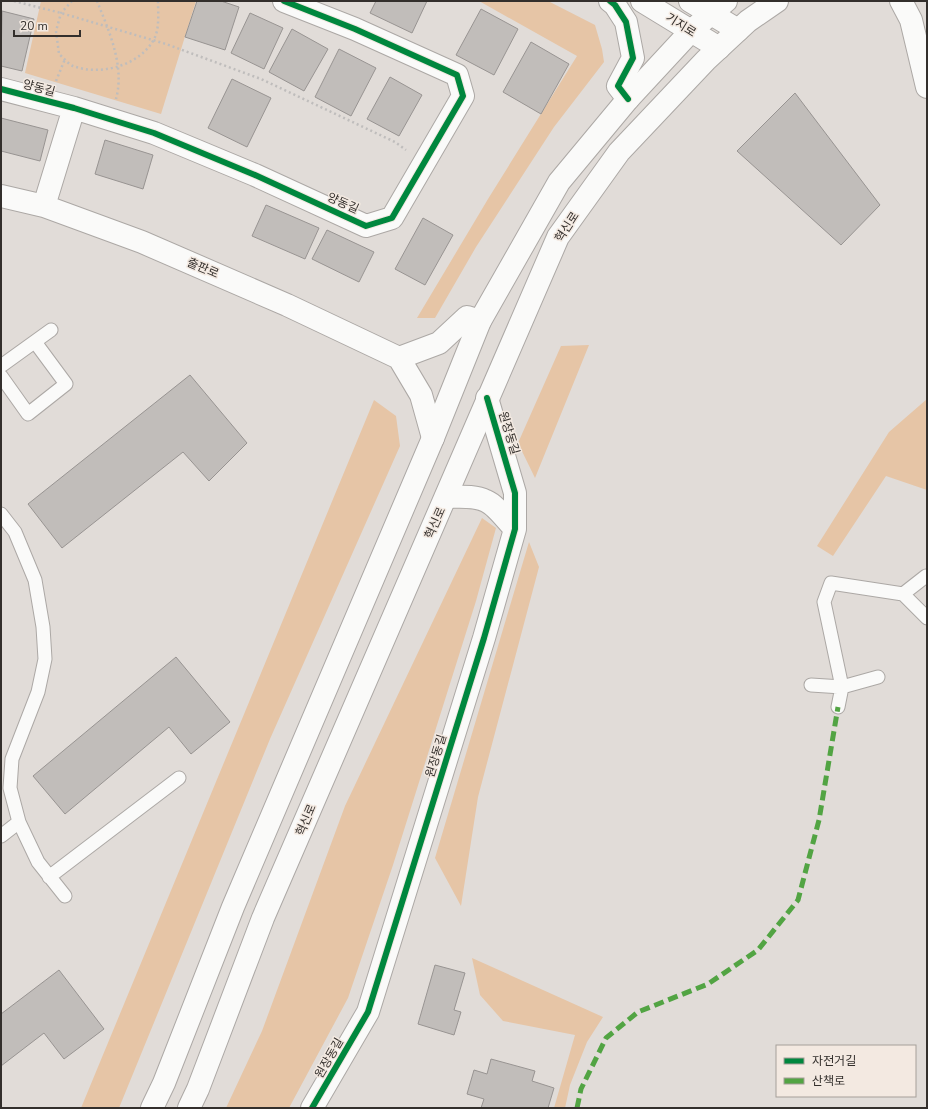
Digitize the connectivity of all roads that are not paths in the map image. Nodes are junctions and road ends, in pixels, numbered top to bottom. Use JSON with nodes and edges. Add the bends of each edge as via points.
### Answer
{"nodes":[{"id":1,"x":284,"y":1,"type":"edge"},
{"id":2,"x":610,"y":1,"type":"edge"},
{"id":3,"x":642,"y":1,"type":"edge"},
{"id":4,"x":690,"y":1,"type":"edge"},
{"id":5,"x":777,"y":1,"type":"edge"},
{"id":6,"x":901,"y":1,"type":"edge"},
{"id":7,"x":718,"y":7,"type":"edge"},
{"id":8,"x":738,"y":30,"type":"junction"},
{"id":9,"x":691,"y":31,"type":"junction"},
{"id":10,"x":719,"y":48,"type":"junction"},
{"id":11,"x":927,"y":86,"type":"edge"},
{"id":12,"x":1,"y":89,"type":"edge"},
{"id":13,"x":628,"y":99,"type":"junction"},
{"id":14,"x":74,"y":108,"type":"junction"},
{"id":15,"x":1,"y":196,"type":"edge"},
{"id":16,"x":44,"y":206,"type":"junction"},
{"id":17,"x":480,"y":321,"type":"junction"},
{"id":18,"x":51,"y":330,"type":"dead end"},
{"id":19,"x":34,"y":342,"type":"junction"},
{"id":20,"x":399,"y":358,"type":"junction"},
{"id":21,"x":1,"y":366,"type":"edge"},
{"id":22,"x":1,"y":376,"type":"edge"},
{"id":23,"x":487,"y":398,"type":"junction"},
{"id":24,"x":433,"y":438,"type":"junction"},
{"id":25,"x":446,"y":497,"type":"junction"},
{"id":26,"x":1,"y":514,"type":"edge"},
{"id":27,"x":515,"y":529,"type":"junction"},
{"id":28,"x":926,"y":576,"type":"dead end"},
{"id":29,"x":903,"y":594,"type":"junction"},
{"id":30,"x":927,"y":618,"type":"edge"},
{"id":31,"x":878,"y":676,"type":"dead end"},
{"id":32,"x":811,"y":685,"type":"dead end"},
{"id":33,"x":842,"y":687,"type":"junction"},
{"id":34,"x":838,"y":707,"type":"dead end"},
{"id":35,"x":179,"y":778,"type":"dead end"},
{"id":36,"x":19,"y":822,"type":"junction"},
{"id":37,"x":1,"y":836,"type":"edge"},
{"id":38,"x":49,"y":877,"type":"junction"},
{"id":39,"x":65,"y":896,"type":"dead end"},
{"id":40,"x":152,"y":1108,"type":"edge"},
{"id":41,"x":189,"y":1108,"type":"edge"},
{"id":42,"x":312,"y":1108,"type":"edge"}],
"edges":[{"from":1,"to":14,"type":"main road","name":"양동길","via":[[355,29],[457,75],[463,96],[392,218],[366,226],[255,175],[154,133]]},
{"from":2,"to":13,"type":"main road","via":[[626,22],[632,51],[633,58],[618,86]]},
{"from":3,"to":9,"type":"main road","name":"기지로"},
{"from":4,"to":7,"type":"main road"},
{"from":5,"to":8,"type":"main road","name":"혁신로"},
{"from":6,"to":11,"type":"main road","via":[[911,20]]},
{"from":7,"to":8,"type":"main road"},
{"from":7,"to":9,"type":"main road"},
{"from":8,"to":10,"type":"main road","name":"혁신로"},
{"from":9,"to":10,"type":"main road","name":"기지로"},
{"from":9,"to":13,"type":"main road"},
{"from":10,"to":23,"type":"main road","name":"혁신로","via":[[620,152],[558,237]]},
{"from":12,"to":14,"type":"main road","name":"양동길"},
{"from":13,"to":17,"type":"main road","via":[[558,182]]},
{"from":14,"to":16,"type":"main road"},
{"from":15,"to":16,"type":"main road","name":"출판로"},
{"from":16,"to":20,"type":"main road","name":"출판로","via":[[142,242],[287,305]]},
{"from":17,"to":20,"type":"main road","via":[[467,317],[439,343]]},
{"from":17,"to":24,"type":"main road"},
{"from":18,"to":19,"type":"lane"},
{"from":19,"to":21,"type":"lane"},
{"from":19,"to":22,"type":"lane","via":[[66,384],[28,414]]},
{"from":20,"to":24,"type":"main road","via":[[421,395]]},
{"from":23,"to":25,"type":"main road","name":"혁신로"},
{"from":23,"to":27,"type":"main road","name":"원장동길","via":[[515,493]]},
{"from":24,"to":40,"type":"main road","via":[[233,907]]},
{"from":25,"to":27,"type":"main road","via":[[470,497],[487,501]]},
{"from":25,"to":41,"type":"main road","name":"혁신로","via":[[263,918]]},
{"from":26,"to":36,"type":"lane","via":[[15,532],[35,580],[43,627],[45,659],[38,692],[12,759],[10,788]]},
{"from":27,"to":42,"type":"main road","name":"원장동길","via":[[482,646],[368,1012]]},
{"from":28,"to":29,"type":"lane"},
{"from":29,"to":30,"type":"lane"},
{"from":29,"to":33,"type":"lane","via":[[831,583],[824,602]]},
{"from":31,"to":33,"type":"lane"},
{"from":32,"to":33,"type":"lane"},
{"from":33,"to":34,"type":"lane"},
{"from":35,"to":38,"type":"lane"},
{"from":36,"to":37,"type":"lane"},
{"from":36,"to":38,"type":"lane","via":[[38,862]]},
{"from":38,"to":39,"type":"lane"}]}
